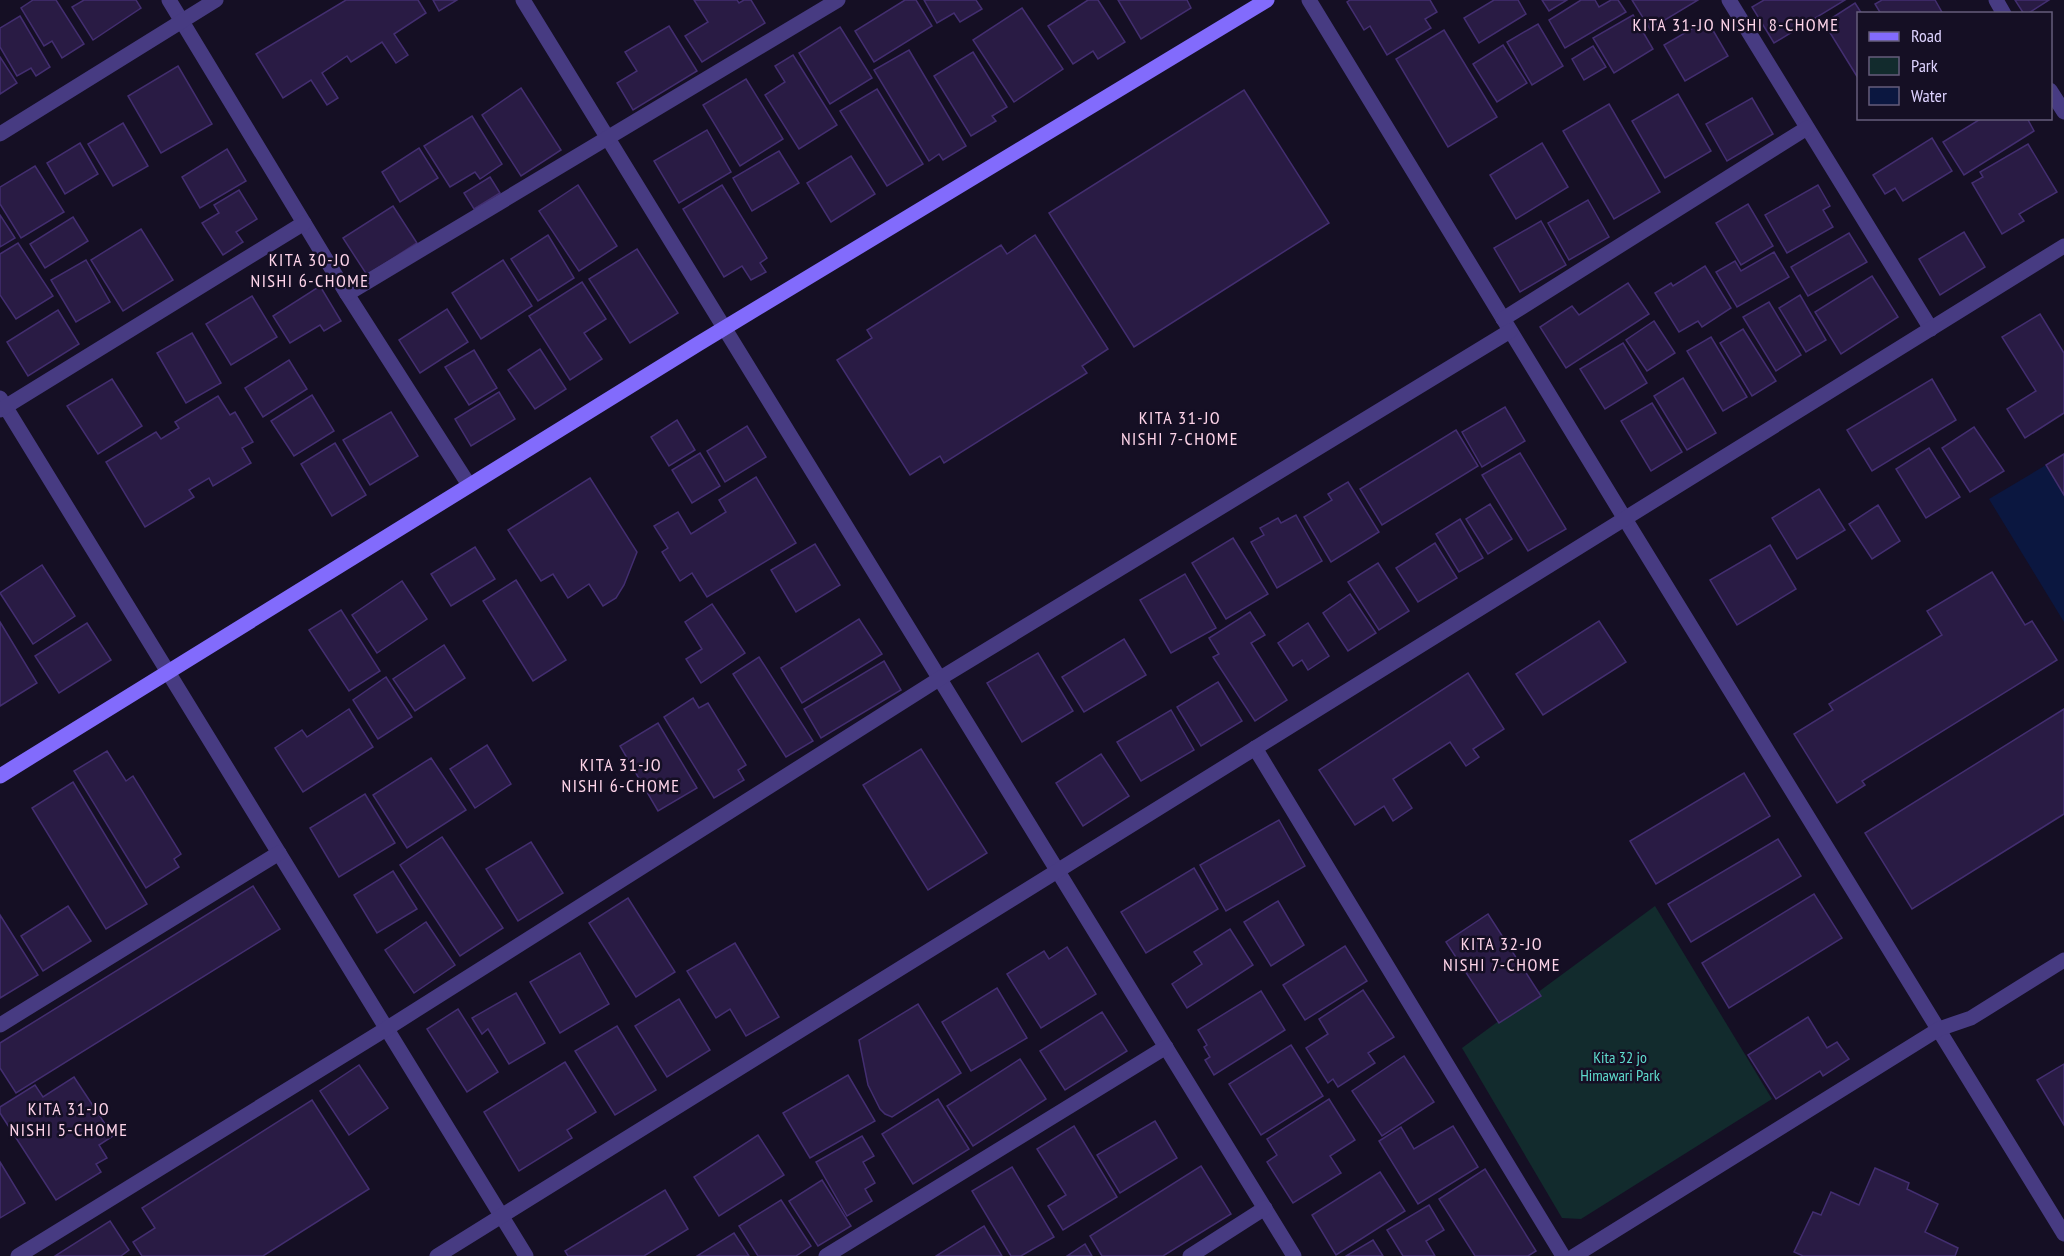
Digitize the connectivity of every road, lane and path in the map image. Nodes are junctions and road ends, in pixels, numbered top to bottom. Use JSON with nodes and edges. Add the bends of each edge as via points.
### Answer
{"nodes":[{"id":1,"x":169,"y":0,"type":"edge"},
{"id":2,"x":216,"y":0,"type":"edge"},
{"id":3,"x":523,"y":0,"type":"edge"},
{"id":4,"x":838,"y":0,"type":"edge"},
{"id":5,"x":1267,"y":0,"type":"edge"},
{"id":6,"x":1309,"y":0,"type":"edge"},
{"id":7,"x":1729,"y":0,"type":"edge"},
{"id":8,"x":182,"y":22,"type":"junction"},
{"id":9,"x":2052,"y":93,"type":"edge"},
{"id":10,"x":2064,"y":112,"type":"edge"},
{"id":11,"x":1807,"y":128,"type":"junction"},
{"id":12,"x":0,"y":134,"type":"edge"},
{"id":13,"x":608,"y":138,"type":"junction"},
{"id":14,"x":304,"y":223,"type":"junction"},
{"id":15,"x":2064,"y":246,"type":"edge"},
{"id":16,"x":347,"y":294,"type":"junction"},
{"id":17,"x":1507,"y":325,"type":"junction"},
{"id":18,"x":725,"y":327,"type":"junction"},
{"id":19,"x":1930,"y":329,"type":"junction"},
{"id":20,"x":2,"y":405,"type":"edge"},
{"id":21,"x":470,"y":485,"type":"junction"},
{"id":22,"x":1625,"y":519,"type":"junction"},
{"id":23,"x":167,"y":671,"type":"junction"},
{"id":24,"x":939,"y":679,"type":"junction"},
{"id":25,"x":1255,"y":748,"type":"junction"},
{"id":26,"x":0,"y":776,"type":"edge"},
{"id":27,"x":279,"y":853,"type":"junction"},
{"id":28,"x":1057,"y":871,"type":"junction"},
{"id":29,"x":2064,"y":960,"type":"edge"},
{"id":30,"x":0,"y":1025,"type":"edge"},
{"id":31,"x":386,"y":1029,"type":"junction"},
{"id":32,"x":1939,"y":1029,"type":"junction"},
{"id":33,"x":1166,"y":1047,"type":"junction"},
{"id":34,"x":1265,"y":1208,"type":"junction"},
{"id":35,"x":501,"y":1215,"type":"junction"},
{"id":36,"x":2064,"y":1234,"type":"edge"},
{"id":37,"x":18,"y":1256,"type":"edge"},
{"id":38,"x":437,"y":1256,"type":"edge"},
{"id":39,"x":526,"y":1256,"type":"edge"},
{"id":40,"x":826,"y":1256,"type":"edge"},
{"id":41,"x":1190,"y":1256,"type":"edge"},
{"id":42,"x":1294,"y":1256,"type":"edge"},
{"id":43,"x":1563,"y":1256,"type":"edge"},
{"id":44,"x":1574,"y":1256,"type":"edge"}],
"edges":[{"from":1,"to":8,"type":"street"},
{"from":2,"to":8,"type":"street"},
{"from":3,"to":13,"type":"street"},
{"from":4,"to":13,"type":"street"},
{"from":5,"to":18,"type":"street"},
{"from":6,"to":17,"type":"street"},
{"from":7,"to":11,"type":"street"},
{"from":8,"to":12,"type":"street"},
{"from":8,"to":14,"type":"street"},
{"from":9,"to":10,"type":"street"},
{"from":11,"to":17,"type":"street"},
{"from":11,"to":19,"type":"street"},
{"from":13,"to":16,"type":"street"},
{"from":13,"to":18,"type":"street"},
{"from":14,"to":16,"type":"street"},
{"from":14,"to":20,"type":"street"},
{"from":15,"to":19,"type":"street"},
{"from":16,"to":21,"type":"street"},
{"from":17,"to":22,"type":"street"},
{"from":17,"to":24,"type":"street"},
{"from":18,"to":21,"type":"street"},
{"from":18,"to":24,"type":"street"},
{"from":19,"to":22,"type":"street"},
{"from":20,"to":23,"type":"street"},
{"from":21,"to":23,"type":"street"},
{"from":22,"to":25,"type":"street"},
{"from":22,"to":32,"type":"street"},
{"from":23,"to":26,"type":"street"},
{"from":23,"to":27,"type":"street"},
{"from":24,"to":28,"type":"street"},
{"from":24,"to":31,"type":"street"},
{"from":25,"to":28,"type":"street"},
{"from":25,"to":43,"type":"street"},
{"from":27,"to":30,"type":"street"},
{"from":27,"to":31,"type":"street"},
{"from":28,"to":33,"type":"street"},
{"from":28,"to":35,"type":"street"},
{"from":29,"to":32,"type":"street","via":[[1971,1018]]},
{"from":31,"to":35,"type":"street"},
{"from":31,"to":37,"type":"street"},
{"from":32,"to":36,"type":"street"},
{"from":32,"to":44,"type":"street"},
{"from":33,"to":34,"type":"street"},
{"from":33,"to":40,"type":"street"},
{"from":34,"to":41,"type":"street"},
{"from":34,"to":42,"type":"street"},
{"from":35,"to":38,"type":"street"},
{"from":35,"to":39,"type":"street"}]}
